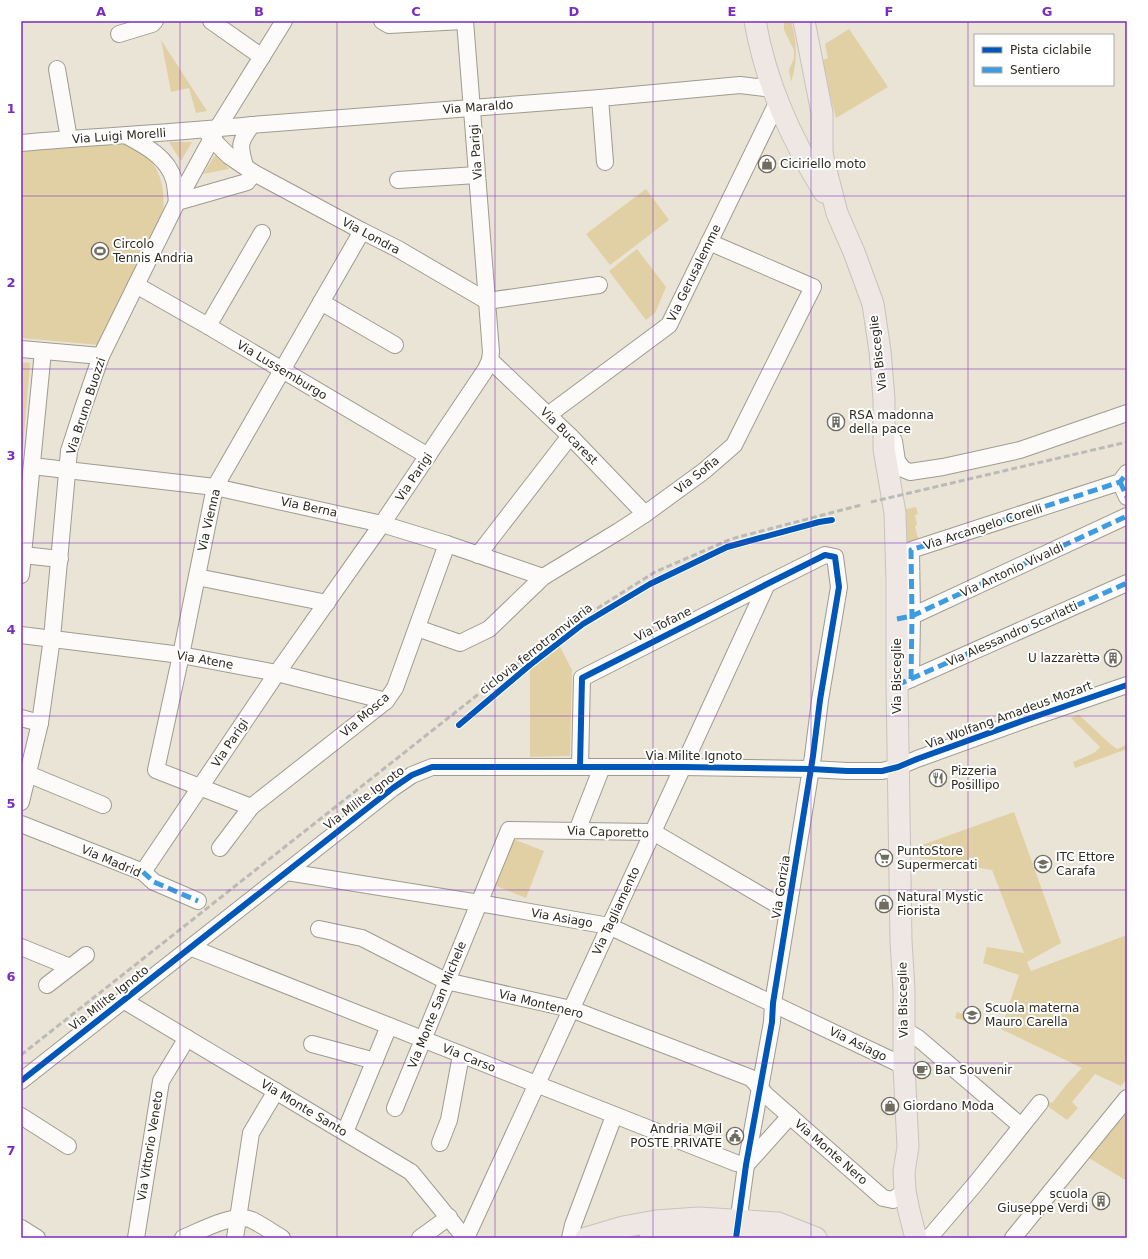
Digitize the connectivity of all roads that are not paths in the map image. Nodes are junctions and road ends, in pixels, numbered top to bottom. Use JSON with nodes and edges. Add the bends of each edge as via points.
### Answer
{"nodes":[{"id":1,"x":155,"y":21,"type":"edge"},
{"id":2,"x":211,"y":21,"type":"edge"},
{"id":3,"x":284,"y":21,"type":"edge"},
{"id":4,"x":382,"y":21,"type":"edge"},
{"id":5,"x":464,"y":21,"type":"edge"},
{"id":6,"x":755,"y":21,"type":"edge"},
{"id":7,"x":804,"y":21,"type":"edge"},
{"id":8,"x":119,"y":34,"type":"dead end"},
{"id":9,"x":262,"y":57,"type":"junction"},
{"id":10,"x":764,"y":63,"type":"junction"},
{"id":11,"x":57,"y":69,"type":"dead end"},
{"id":12,"x":740,"y":85,"type":"junction"},
{"id":13,"x":775,"y":96,"type":"junction"},
{"id":14,"x":600,"y":98,"type":"junction"},
{"id":15,"x":472,"y":108,"type":"junction"},
{"id":16,"x":823,"y":121,"type":"junction"},
{"id":17,"x":252,"y":125,"type":"junction"},
{"id":18,"x":789,"y":127,"type":"junction"},
{"id":19,"x":764,"y":128,"type":"junction"},
{"id":20,"x":216,"y":129,"type":"junction"},
{"id":21,"x":125,"y":135,"type":"junction"},
{"id":22,"x":69,"y":139,"type":"junction"},
{"id":23,"x":21,"y":144,"type":"edge"},
{"id":24,"x":605,"y":162,"type":"dead end"},
{"id":25,"x":250,"y":169,"type":"junction"},
{"id":26,"x":477,"y":175,"type":"junction"},
{"id":27,"x":398,"y":180,"type":"dead end"},
{"id":28,"x":177,"y":202,"type":"junction"},
{"id":29,"x":837,"y":213,"type":"junction"},
{"id":30,"x":362,"y":231,"type":"junction"},
{"id":31,"x":262,"y":233,"type":"dead end"},
{"id":32,"x":709,"y":242,"type":"junction"},
{"id":33,"x":136,"y":285,"type":"junction"},
{"id":34,"x":599,"y":285,"type":"dead end"},
{"id":35,"x":321,"y":302,"type":"junction"},
{"id":36,"x":487,"y":302,"type":"junction"},
{"id":37,"x":208,"y":326,"type":"junction"},
{"id":38,"x":395,"y":345,"type":"dead end"},
{"id":39,"x":21,"y":349,"type":"edge"},
{"id":40,"x":43,"y":351,"type":"junction"},
{"id":41,"x":101,"y":356,"type":"junction"},
{"id":42,"x":490,"y":360,"type":"junction"},
{"id":43,"x":282,"y":370,"type":"junction"},
{"id":44,"x":1127,"y":413,"type":"edge"},
{"id":45,"x":548,"y":415,"type":"junction"},
{"id":46,"x":570,"y":436,"type":"junction"},
{"id":47,"x":884,"y":436,"type":"junction"},
{"id":48,"x":428,"y":456,"type":"junction"},
{"id":49,"x":28,"y":466,"type":"edge"},
{"id":50,"x":68,"y":470,"type":"junction"},
{"id":51,"x":1124,"y":478,"type":"edge"},
{"id":52,"x":215,"y":487,"type":"junction"},
{"id":53,"x":1127,"y":497,"type":"edge"},
{"id":54,"x":645,"y":514,"type":"junction"},
{"id":55,"x":1127,"y":516,"type":"edge"},
{"id":56,"x":382,"y":524,"type":"junction"},
{"id":57,"x":447,"y":544,"type":"junction"},
{"id":58,"x":23,"y":555,"type":"junction"},
{"id":59,"x":478,"y":555,"type":"junction"},
{"id":60,"x":835,"y":557,"type":"joint"},
{"id":61,"x":60,"y":558,"type":"junction"},
{"id":62,"x":21,"y":575,"type":"edge"},
{"id":63,"x":197,"y":577,"type":"junction"},
{"id":64,"x":542,"y":577,"type":"junction"},
{"id":65,"x":767,"y":584,"type":"junction"},
{"id":66,"x":1127,"y":584,"type":"edge"},
{"id":67,"x":327,"y":603,"type":"junction"},
{"id":68,"x":904,"y":618,"type":"junction"},
{"id":69,"x":417,"y":628,"type":"junction"},
{"id":70,"x":21,"y":635,"type":"edge"},
{"id":71,"x":52,"y":638,"type":"junction"},
{"id":72,"x":181,"y":655,"type":"junction"},
{"id":73,"x":277,"y":673,"type":"junction"},
{"id":74,"x":904,"y":682,"type":"junction"},
{"id":75,"x":1127,"y":685,"type":"edge"},
{"id":76,"x":386,"y":701,"type":"junction"},
{"id":77,"x":21,"y":718,"type":"edge"},
{"id":78,"x":40,"y":723,"type":"junction"},
{"id":79,"x":580,"y":767,"type":"junction"},
{"id":80,"x":602,"y":767,"type":"junction"},
{"id":81,"x":682,"y":767,"type":"junction"},
{"id":82,"x":898,"y":767,"type":"junction"},
{"id":83,"x":811,"y":769,"type":"junction"},
{"id":84,"x":28,"y":774,"type":"junction"},
{"id":85,"x":200,"y":788,"type":"junction"},
{"id":86,"x":21,"y":802,"type":"edge"},
{"id":87,"x":103,"y":805,"type":"dead end"},
{"id":88,"x":252,"y":807,"type":"junction"},
{"id":89,"x":21,"y":824,"type":"edge"},
{"id":90,"x":577,"y":831,"type":"junction"},
{"id":91,"x":653,"y":832,"type":"junction"},
{"id":92,"x":220,"y":848,"type":"dead end"},
{"id":93,"x":143,"y":872,"type":"junction"},
{"id":94,"x":287,"y":872,"type":"junction"},
{"id":95,"x":198,"y":901,"type":"dead end"},
{"id":96,"x":479,"y":903,"type":"junction"},
{"id":97,"x":788,"y":911,"type":"junction"},
{"id":98,"x":609,"y":926,"type":"junction"},
{"id":99,"x":319,"y":929,"type":"dead end"},
{"id":100,"x":21,"y":947,"type":"edge"},
{"id":101,"x":192,"y":948,"type":"junction"},
{"id":102,"x":86,"y":955,"type":"dead end"},
{"id":103,"x":70,"y":967,"type":"junction"},
{"id":104,"x":446,"y":981,"type":"junction"},
{"id":105,"x":47,"y":985,"type":"dead end"},
{"id":106,"x":124,"y":1000,"type":"junction"},
{"id":107,"x":773,"y":1003,"type":"junction"},
{"id":108,"x":571,"y":1009,"type":"junction"},
{"id":109,"x":389,"y":1026,"type":"junction"},
{"id":110,"x":904,"y":1030,"type":"junction"},
{"id":111,"x":187,"y":1038,"type":"junction"},
{"id":112,"x":423,"y":1040,"type":"junction"},
{"id":113,"x":312,"y":1044,"type":"dead end"},
{"id":114,"x":461,"y":1055,"type":"junction"},
{"id":115,"x":375,"y":1060,"type":"junction"},
{"id":116,"x":904,"y":1066,"type":"junction"},
{"id":117,"x":21,"y":1081,"type":"edge"},
{"id":118,"x":537,"y":1085,"type":"junction"},
{"id":119,"x":760,"y":1088,"type":"junction"},
{"id":120,"x":276,"y":1091,"type":"junction"},
{"id":121,"x":1127,"y":1098,"type":"edge"},
{"id":122,"x":1040,"y":1103,"type":"dead end"},
{"id":123,"x":395,"y":1108,"type":"dead end"},
{"id":124,"x":21,"y":1116,"type":"edge"},
{"id":125,"x":614,"y":1116,"type":"junction"},
{"id":126,"x":790,"y":1116,"type":"junction"},
{"id":127,"x":1022,"y":1126,"type":"junction"},
{"id":128,"x":345,"y":1132,"type":"junction"},
{"id":129,"x":440,"y":1143,"type":"dead end"},
{"id":130,"x":68,"y":1146,"type":"dead end"},
{"id":131,"x":908,"y":1147,"type":"junction"},
{"id":132,"x":746,"y":1165,"type":"junction"},
{"id":133,"x":905,"y":1191,"type":"junction"},
{"id":134,"x":449,"y":1217,"type":"junction"},
{"id":135,"x":238,"y":1218,"type":"junction"},
{"id":136,"x":21,"y":1228,"type":"edge"},
{"id":137,"x":737,"y":1231,"type":"edge"},
{"id":138,"x":36,"y":1238,"type":"edge"},
{"id":139,"x":136,"y":1238,"type":"edge"},
{"id":140,"x":183,"y":1238,"type":"edge"},
{"id":141,"x":235,"y":1238,"type":"edge"},
{"id":142,"x":282,"y":1238,"type":"edge"},
{"id":143,"x":420,"y":1238,"type":"edge"},
{"id":144,"x":466,"y":1238,"type":"edge"},
{"id":145,"x":570,"y":1238,"type":"edge"},
{"id":146,"x":586,"y":1238,"type":"edge"},
{"id":147,"x":650,"y":1238,"type":"edge"},
{"id":148,"x":777,"y":1238,"type":"edge"},
{"id":149,"x":816,"y":1238,"type":"edge"},
{"id":150,"x":916,"y":1238,"type":"edge"},
{"id":151,"x":929,"y":1238,"type":"edge"},
{"id":152,"x":1013,"y":1238,"type":"edge"}],
"edges":[{"from":1,"to":8,"type":"street"},
{"from":2,"to":9,"type":"street"},
{"from":3,"to":9,"type":"street","name":"Via Bruno Buozzi"},
{"from":4,"to":5,"type":"street","via":[[389,25]]},
{"from":5,"to":15,"type":"street","name":"Via Parigi"},
{"from":6,"to":10,"type":"main road","name":"Via Bisceglie"},
{"from":7,"to":16,"type":"main road","name":"Via Bisceglie"},
{"from":9,"to":20,"type":"street","name":"Via Bruno Buozzi"},
{"from":10,"to":12,"type":"street","name":"Via Maraldo","via":[[758,76]]},
{"from":10,"to":13,"type":"main road","name":"Via Bisceglie"},
{"from":11,"to":22,"type":"street"},
{"from":12,"to":13,"type":"street","name":"Via Maraldo"},
{"from":12,"to":14,"type":"street","name":"Via Maraldo"},
{"from":13,"to":18,"type":"main road","name":"Via Bisceglie"},
{"from":13,"to":19,"type":"street","name":"Via Gerusalemme"},
{"from":14,"to":15,"type":"street","name":"Via Maraldo"},
{"from":14,"to":24,"type":"street"},
{"from":15,"to":17,"type":"street","name":"Via Maraldo"},
{"from":15,"to":26,"type":"street","name":"Via Parigi"},
{"from":16,"to":18,"type":"main road","via":[[818,133],[806,140]]},
{"from":16,"to":29,"type":"main road","name":"Via Bisceglie","via":[[822,151]]},
{"from":17,"to":20,"type":"street","name":"Via Maraldo"},
{"from":17,"to":25,"type":"street","via":[[243,137],[241,150]]},
{"from":18,"to":19,"type":"street","via":[[782,123]]},
{"from":18,"to":29,"type":"main road","name":"Via Bisceglie","via":[[810,169]]},
{"from":19,"to":32,"type":"street","name":"Via Gerusalemme"},
{"from":20,"to":21,"type":"street","name":"Via Luigi Morelli"},
{"from":20,"to":25,"type":"street","name":"Via Londra","via":[[218,145],[229,156]]},
{"from":20,"to":28,"type":"street","name":"Via Bruno Buozzi"},
{"from":21,"to":22,"type":"street","name":"Via Luigi Morelli"},
{"from":21,"to":28,"type":"street","via":[[146,145],[166,163],[174,180]]},
{"from":22,"to":23,"type":"street","name":"Via Luigi Morelli"},
{"from":25,"to":28,"type":"street","via":[[247,182]]},
{"from":25,"to":30,"type":"street","name":"Via Londra"},
{"from":26,"to":27,"type":"street"},
{"from":26,"to":36,"type":"street","name":"Via Parigi"},
{"from":28,"to":33,"type":"street","name":"Via Bruno Buozzi"},
{"from":29,"to":47,"type":"main road","name":"Via Bisceglie","via":[[873,304],[884,399]]},
{"from":30,"to":35,"type":"street","name":"Via Vienna"},
{"from":30,"to":36,"type":"street","name":"Via Londra","via":[[398,249]]},
{"from":31,"to":37,"type":"street"},
{"from":32,"to":45,"type":"street","name":"Via Gerusalemme","via":[[669,325]]},
{"from":32,"to":54,"type":"street","name":"Via Sofia","via":[[813,287],[734,445],[704,471]]},
{"from":33,"to":37,"type":"street","name":"Via Lussemburgo"},
{"from":33,"to":41,"type":"street","name":"Via Bruno Buozzi"},
{"from":34,"to":36,"type":"street"},
{"from":35,"to":38,"type":"street"},
{"from":35,"to":43,"type":"street","name":"Via Vienna"},
{"from":36,"to":42,"type":"street","name":"Via Parigi"},
{"from":37,"to":43,"type":"street","name":"Via Lussemburgo"},
{"from":39,"to":40,"type":"street"},
{"from":40,"to":41,"type":"street"},
{"from":40,"to":49,"type":"street"},
{"from":41,"to":50,"type":"street","name":"Via Bruno Buozzi","via":[[70,451]]},
{"from":42,"to":45,"type":"street","name":"Via Bucarest"},
{"from":42,"to":48,"type":"street","name":"Via Parigi"},
{"from":43,"to":48,"type":"street","name":"Via Lussemburgo"},
{"from":43,"to":52,"type":"street","name":"Via Vienna"},
{"from":44,"to":47,"type":"street","via":[[1020,450],[910,472],[903,469],[897,461],[894,441]]},
{"from":45,"to":46,"type":"street","name":"Via Bucarest"},
{"from":46,"to":54,"type":"street","name":"Via Bucarest"},
{"from":46,"to":59,"type":"street"},
{"from":47,"to":68,"type":"main road","name":"Via Bisceglie","via":[[895,514]]},
{"from":48,"to":56,"type":"street","name":"Via Parigi"},
{"from":49,"to":50,"type":"street","name":"Via Berna"},
{"from":49,"to":58,"type":"street"},
{"from":50,"to":52,"type":"street","name":"Via Berna"},
{"from":50,"to":61,"type":"street","name":"Via Bruno Buozzi"},
{"from":51,"to":53,"type":"street"},
{"from":51,"to":68,"type":"street","name":"Via Arcangelo Corelli","via":[[912,550]]},
{"from":52,"to":56,"type":"street","name":"Via Berna"},
{"from":52,"to":63,"type":"street","name":"Via Vienna"},
{"from":54,"to":64,"type":"street","name":"Via Sofia"},
{"from":55,"to":68,"type":"street","name":"Via Antonio Vivaldi"},
{"from":56,"to":57,"type":"street","name":"Via Berna"},
{"from":56,"to":67,"type":"street","name":"Via Parigi"},
{"from":57,"to":59,"type":"street","name":"Via Berna"},
{"from":57,"to":69,"type":"street","name":"Via Mosca"},
{"from":58,"to":61,"type":"street"},
{"from":58,"to":62,"type":"street"},
{"from":59,"to":64,"type":"street","name":"Via Berna"},
{"from":60,"to":65,"type":"street","name":"Via Tofane","via":[[825,555]]},
{"from":60,"to":83,"type":"street","name":"Via Gorizia","via":[[839,587]]},
{"from":61,"to":71,"type":"street","name":"Via Bruno Buozzi"},
{"from":63,"to":67,"type":"street"},
{"from":63,"to":72,"type":"street","name":"Via Vienna"},
{"from":64,"to":69,"type":"street","name":"Via Sofia","via":[[489,629],[460,643]]},
{"from":65,"to":79,"type":"street","name":"Via Tofane","via":[[582,678]]},
{"from":65,"to":81,"type":"street","name":"Via Tagliamento"},
{"from":66,"to":74,"type":"street","name":"Via Alessandro Scarlatti"},
{"from":67,"to":73,"type":"street","name":"Via Parigi"},
{"from":68,"to":74,"type":"main road","name":"Via Bisceglie"},
{"from":69,"to":76,"type":"street","name":"Via Mosca","via":[[395,688]]},
{"from":70,"to":71,"type":"street","name":"Via Atene"},
{"from":71,"to":72,"type":"street","name":"Via Atene"},
{"from":71,"to":78,"type":"street","name":"Via Bruno Buozzi"},
{"from":72,"to":73,"type":"street","name":"Via Atene"},
{"from":72,"to":85,"type":"street","name":"Via Vienna","via":[[156,770]]},
{"from":73,"to":76,"type":"street","name":"Via Atene"},
{"from":73,"to":85,"type":"street","name":"Via Parigi"},
{"from":74,"to":82,"type":"main road","name":"Via Bisceglie"},
{"from":75,"to":82,"type":"street","name":"Via Wolfang Amadeus Mozart"},
{"from":76,"to":88,"type":"street","name":"Via Mosca"},
{"from":77,"to":78,"type":"street"},
{"from":78,"to":84,"type":"street","name":"Via Bruno Buozzi"},
{"from":79,"to":80,"type":"street","name":"Via Milite Ignoto"},
{"from":79,"to":94,"type":"street","name":"Via Milite Ignoto","via":[[432,767],[412,775]]},
{"from":80,"to":81,"type":"street","name":"Via Milite Ignoto"},
{"from":80,"to":90,"type":"street"},
{"from":81,"to":83,"type":"street","name":"Via Milite Ignoto"},
{"from":81,"to":91,"type":"street","name":"Via Tagliamento"},
{"from":82,"to":83,"type":"street","name":"Via Milite Ignoto","via":[[882,771]]},
{"from":82,"to":110,"type":"main road","name":"Via Bisceglie"},
{"from":83,"to":97,"type":"street","name":"Via Gorizia"},
{"from":84,"to":86,"type":"street","name":"Via Bruno Buozzi"},
{"from":84,"to":87,"type":"street"},
{"from":85,"to":88,"type":"street"},
{"from":85,"to":93,"type":"street","name":"Via Parigi"},
{"from":88,"to":92,"type":"street","name":"Via Mosca"},
{"from":89,"to":93,"type":"street","name":"Via Madrid"},
{"from":90,"to":91,"type":"street","name":"Via Caporetto"},
{"from":90,"to":96,"type":"street","name":"Via Caporetto","via":[[509,830]]},
{"from":91,"to":97,"type":"street","name":"Via Caporetto"},
{"from":91,"to":98,"type":"street","name":"Via Tagliamento"},
{"from":93,"to":95,"type":"street","name":"Via Madrid","via":[[154,882]]},
{"from":94,"to":96,"type":"street","name":"Via Asiago"},
{"from":94,"to":101,"type":"street","name":"Via Milite Ignoto"},
{"from":96,"to":98,"type":"street","name":"Via Asiago"},
{"from":96,"to":104,"type":"street","name":"Via Monte San Michele"},
{"from":97,"to":107,"type":"street","name":"Via Gorizia"},
{"from":98,"to":107,"type":"street","name":"Via Asiago"},
{"from":98,"to":108,"type":"street","name":"Via Tagliamento"},
{"from":99,"to":104,"type":"street","name":"Via Montenero","via":[[362,938]]},
{"from":100,"to":103,"type":"street"},
{"from":101,"to":106,"type":"street","name":"Via Milite Ignoto"},
{"from":101,"to":109,"type":"street","name":"Via Carso"},
{"from":102,"to":103,"type":"street"},
{"from":103,"to":105,"type":"street"},
{"from":104,"to":108,"type":"street","name":"Via Montenero"},
{"from":104,"to":112,"type":"street","name":"Via Monte San Michele"},
{"from":106,"to":111,"type":"street","name":"Via Monte Santo"},
{"from":106,"to":117,"type":"street","name":"Via Milite Ignoto"},
{"from":107,"to":116,"type":"street","name":"Via Asiago"},
{"from":107,"to":119,"type":"street","name":"Via Gorizia"},
{"from":108,"to":118,"type":"street","name":"Via Tagliamento"},
{"from":108,"to":119,"type":"street","name":"Via Montenero","via":[[751,1078]]},
{"from":109,"to":112,"type":"street","name":"Via Carso"},
{"from":109,"to":115,"type":"street"},
{"from":110,"to":116,"type":"main road","name":"Via Bisceglie"},
{"from":110,"to":127,"type":"street","via":[[918,1038]]},
{"from":111,"to":120,"type":"street","name":"Via Monte Santo"},
{"from":111,"to":139,"type":"street","name":"Via Vittorio Veneto","via":[[161,1081]]},
{"from":112,"to":114,"type":"street","name":"Via Carso"},
{"from":112,"to":123,"type":"street","name":"Via Monte San Michele"},
{"from":113,"to":115,"type":"street"},
{"from":114,"to":118,"type":"street","name":"Via Carso"},
{"from":114,"to":129,"type":"street","via":[[449,1120]]},
{"from":115,"to":128,"type":"street"},
{"from":116,"to":131,"type":"main road","name":"Via Bisceglie"},
{"from":118,"to":125,"type":"street","name":"Via Carso"},
{"from":118,"to":144,"type":"street","name":"Via Tagliamento"},
{"from":119,"to":126,"type":"street","name":"Via Monte Nero"},
{"from":119,"to":132,"type":"street","name":"Via Gorizia"},
{"from":120,"to":128,"type":"street","name":"Via Monte Santo"},
{"from":120,"to":135,"type":"street","via":[[251,1133]]},
{"from":121,"to":152,"type":"street"},
{"from":122,"to":127,"type":"street"},
{"from":124,"to":130,"type":"street"},
{"from":125,"to":132,"type":"street","name":"Via Carso"},
{"from":125,"to":145,"type":"street"},
{"from":126,"to":132,"type":"street"},
{"from":126,"to":133,"type":"street","name":"Via Monte Nero","via":[[883,1198],[893,1200]]},
{"from":127,"to":151,"type":"street"},
{"from":128,"to":134,"type":"street","name":"Via Monte Santo","via":[[411,1172]]},
{"from":131,"to":133,"type":"main road","name":"Via Bisceglie","via":[[904,1172]]},
{"from":131,"to":151,"type":"main road","name":"Via Bisceglie","via":[[916,1169]]},
{"from":132,"to":137,"type":"street","name":"Via Gorizia"},
{"from":133,"to":150,"type":"main road","name":"Via Bisceglie"},
{"from":134,"to":143,"type":"street"},
{"from":134,"to":144,"type":"street","name":"Via Monte Santo"},
{"from":135,"to":140,"type":"street","via":[[222,1221]]},
{"from":135,"to":141,"type":"street"},
{"from":135,"to":142,"type":"street","via":[[251,1219]]},
{"from":136,"to":138,"type":"street"},
{"from":137,"to":146,"type":"main road","via":[[699,1218],[656,1221]]},
{"from":137,"to":147,"type":"main road"},
{"from":137,"to":148,"type":"main road"},
{"from":137,"to":149,"type":"main road","via":[[778,1223]]}]}
